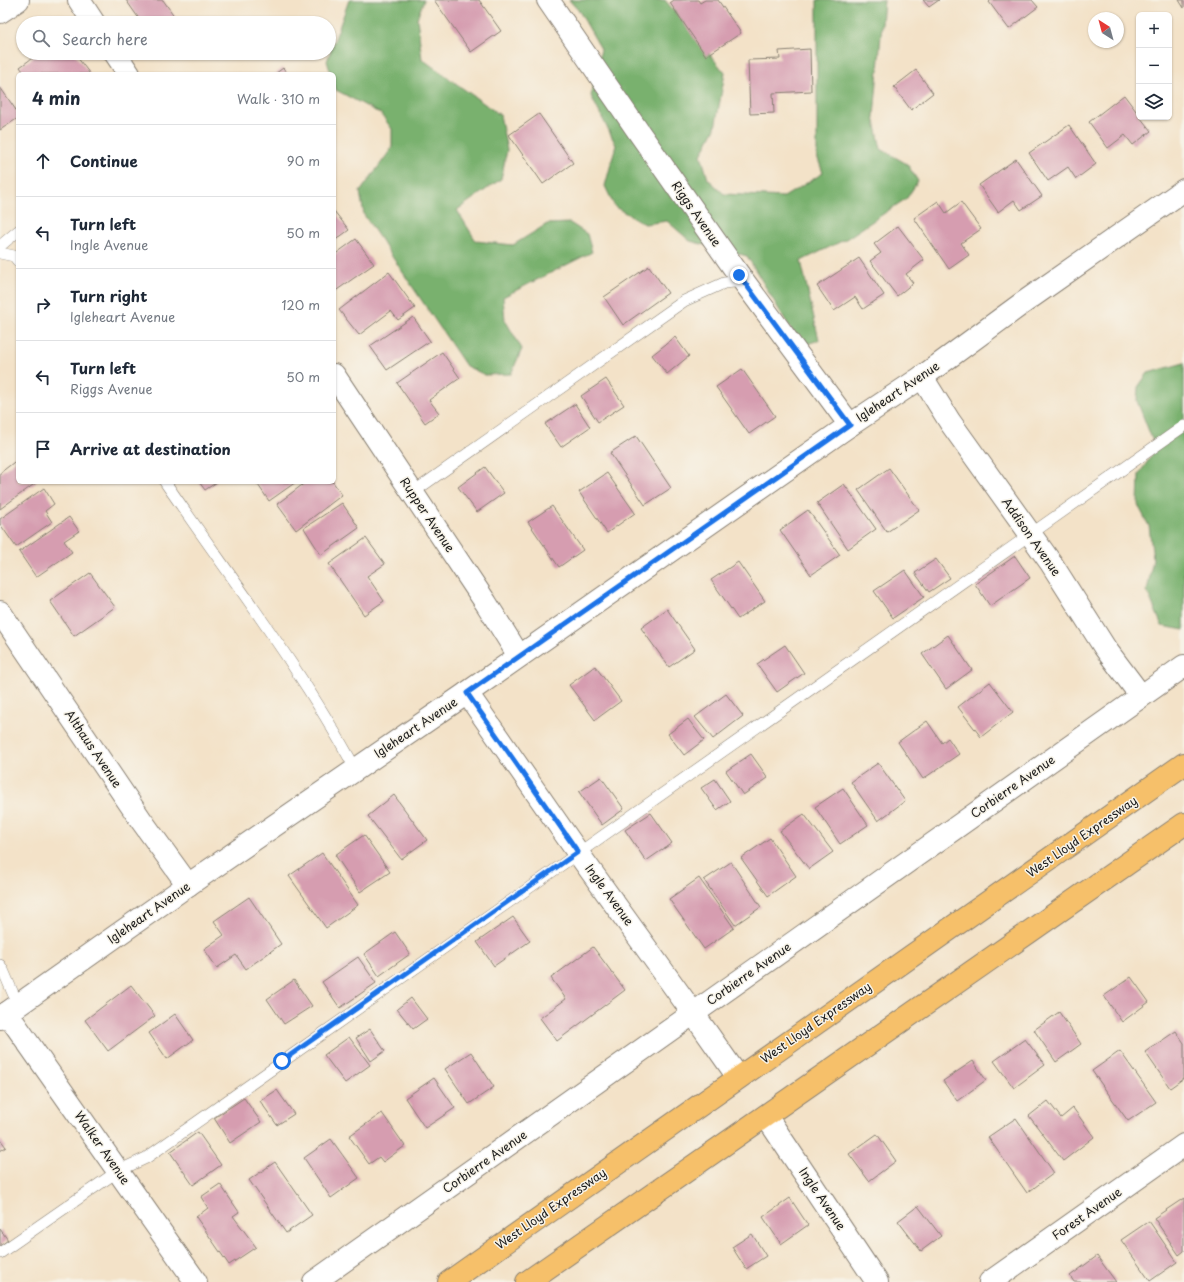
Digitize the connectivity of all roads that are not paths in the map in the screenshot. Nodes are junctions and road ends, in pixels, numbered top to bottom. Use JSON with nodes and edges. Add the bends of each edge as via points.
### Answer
{"nodes":[{"id":1,"x":18,"y":0,"type":"edge"},
{"id":2,"x":79,"y":0,"type":"edge"},
{"id":3,"x":548,"y":0,"type":"edge"},
{"id":4,"x":0,"y":12,"type":"edge"},
{"id":5,"x":89,"y":16,"type":"edge"},
{"id":6,"x":119,"y":60,"type":"edge"},
{"id":7,"x":128,"y":72,"type":"edge"},
{"id":8,"x":1184,"y":190,"type":"edge"},
{"id":9,"x":16,"y":233,"type":"edge"},
{"id":10,"x":0,"y":246,"type":"edge"},
{"id":11,"x":0,"y":253,"type":"edge"},
{"id":12,"x":16,"y":258,"type":"edge"},
{"id":13,"x":744,"y":281,"type":"junction"},
{"id":14,"x":922,"y":377,"type":"junction"},
{"id":15,"x":336,"y":378,"type":"edge"},
{"id":16,"x":850,"y":425,"type":"junction"},
{"id":17,"x":1184,"y":426,"type":"edge"},
{"id":18,"x":166,"y":484,"type":"edge"},
{"id":19,"x":412,"y":493,"type":"junction"},
{"id":20,"x":1030,"y":534,"type":"junction"},
{"id":21,"x":0,"y":612,"type":"edge"},
{"id":22,"x":519,"y":656,"type":"junction"},
{"id":23,"x":1184,"y":666,"type":"edge"},
{"id":24,"x":467,"y":693,"type":"junction"},
{"id":25,"x":1141,"y":696,"type":"junction"},
{"id":26,"x":1184,"y":764,"type":"edge"},
{"id":27,"x":356,"y":770,"type":"junction"},
{"id":28,"x":1184,"y":824,"type":"edge"},
{"id":29,"x":578,"y":852,"type":"junction"},
{"id":30,"x":188,"y":885,"type":"junction"},
{"id":31,"x":0,"y":965,"type":"edge"},
{"id":32,"x":8,"y":1012,"type":"edge"},
{"id":33,"x":694,"y":1013,"type":"junction"},
{"id":34,"x":738,"y":1077,"type":"junction"},
{"id":35,"x":766,"y":1116,"type":"junction"},
{"id":36,"x":1184,"y":1145,"type":"edge"},
{"id":37,"x":118,"y":1171,"type":"junction"},
{"id":38,"x":0,"y":1253,"type":"edge"},
{"id":39,"x":196,"y":1282,"type":"edge"},
{"id":40,"x":314,"y":1282,"type":"edge"},
{"id":41,"x":449,"y":1282,"type":"edge"},
{"id":42,"x":527,"y":1282,"type":"edge"},
{"id":43,"x":878,"y":1282,"type":"edge"},
{"id":44,"x":990,"y":1282,"type":"edge"}],
"edges":[{"from":1,"to":4,"type":"street"},
{"from":2,"to":5,"type":"street"},
{"from":3,"to":13,"type":"street","name":"Riggs Avenue"},
{"from":6,"to":7,"type":"street"},
{"from":8,"to":14,"type":"street","name":"Igleheart Avenue"},
{"from":9,"to":10,"type":"lane"},
{"from":11,"to":12,"type":"lane"},
{"from":13,"to":16,"type":"street","name":"Riggs Avenue"},
{"from":13,"to":19,"type":"lane","via":[[724,283],[684,301]]},
{"from":14,"to":16,"type":"street","name":"Igleheart Avenue"},
{"from":14,"to":20,"type":"street","name":"Addison Avenue","via":[[950,422]]},
{"from":15,"to":19,"type":"street","name":"Rupper Avenue"},
{"from":16,"to":22,"type":"street","name":"Igleheart Avenue"},
{"from":17,"to":20,"type":"lane"},
{"from":18,"to":27,"type":"lane","via":[[284,652],[336,733]]},
{"from":19,"to":22,"type":"street","name":"Rupper Avenue"},
{"from":20,"to":25,"type":"street","name":"Addison Avenue","via":[[1105,648]]},
{"from":20,"to":29,"type":"lane"},
{"from":21,"to":30,"type":"street","name":"Althaus Avenue"},
{"from":22,"to":24,"type":"street","name":"Igleheart Avenue"},
{"from":23,"to":25,"type":"street","name":"Corbierre Avenue"},
{"from":24,"to":27,"type":"street","name":"Igleheart Avenue"},
{"from":24,"to":29,"type":"street","name":"Ingle Avenue"},
{"from":25,"to":33,"type":"street","name":"Corbierre Avenue"},
{"from":26,"to":34,"type":"highway","name":"West Lloyd Expressway"},
{"from":27,"to":30,"type":"street","name":"Igleheart Avenue"},
{"from":28,"to":35,"type":"highway"},
{"from":29,"to":33,"type":"street","name":"Ingle Avenue"},
{"from":29,"to":37,"type":"lane","via":[[146,1158]]},
{"from":30,"to":32,"type":"street","name":"Igleheart Avenue"},
{"from":31,"to":32,"type":"lane","via":[[3,970]]},
{"from":32,"to":37,"type":"street","name":"Walker Avenue"},
{"from":33,"to":34,"type":"street","name":"Ingle Avenue"},
{"from":33,"to":40,"type":"street","name":"Corbierre Avenue"},
{"from":34,"to":41,"type":"highway","name":"West Lloyd Expressway"},
{"from":35,"to":42,"type":"highway"},
{"from":35,"to":43,"type":"street","name":"Ingle Avenue"},
{"from":36,"to":44,"type":"street","name":"Forest Avenue"},
{"from":37,"to":38,"type":"lane"},
{"from":37,"to":39,"type":"street","name":"Walker Avenue"}]}
